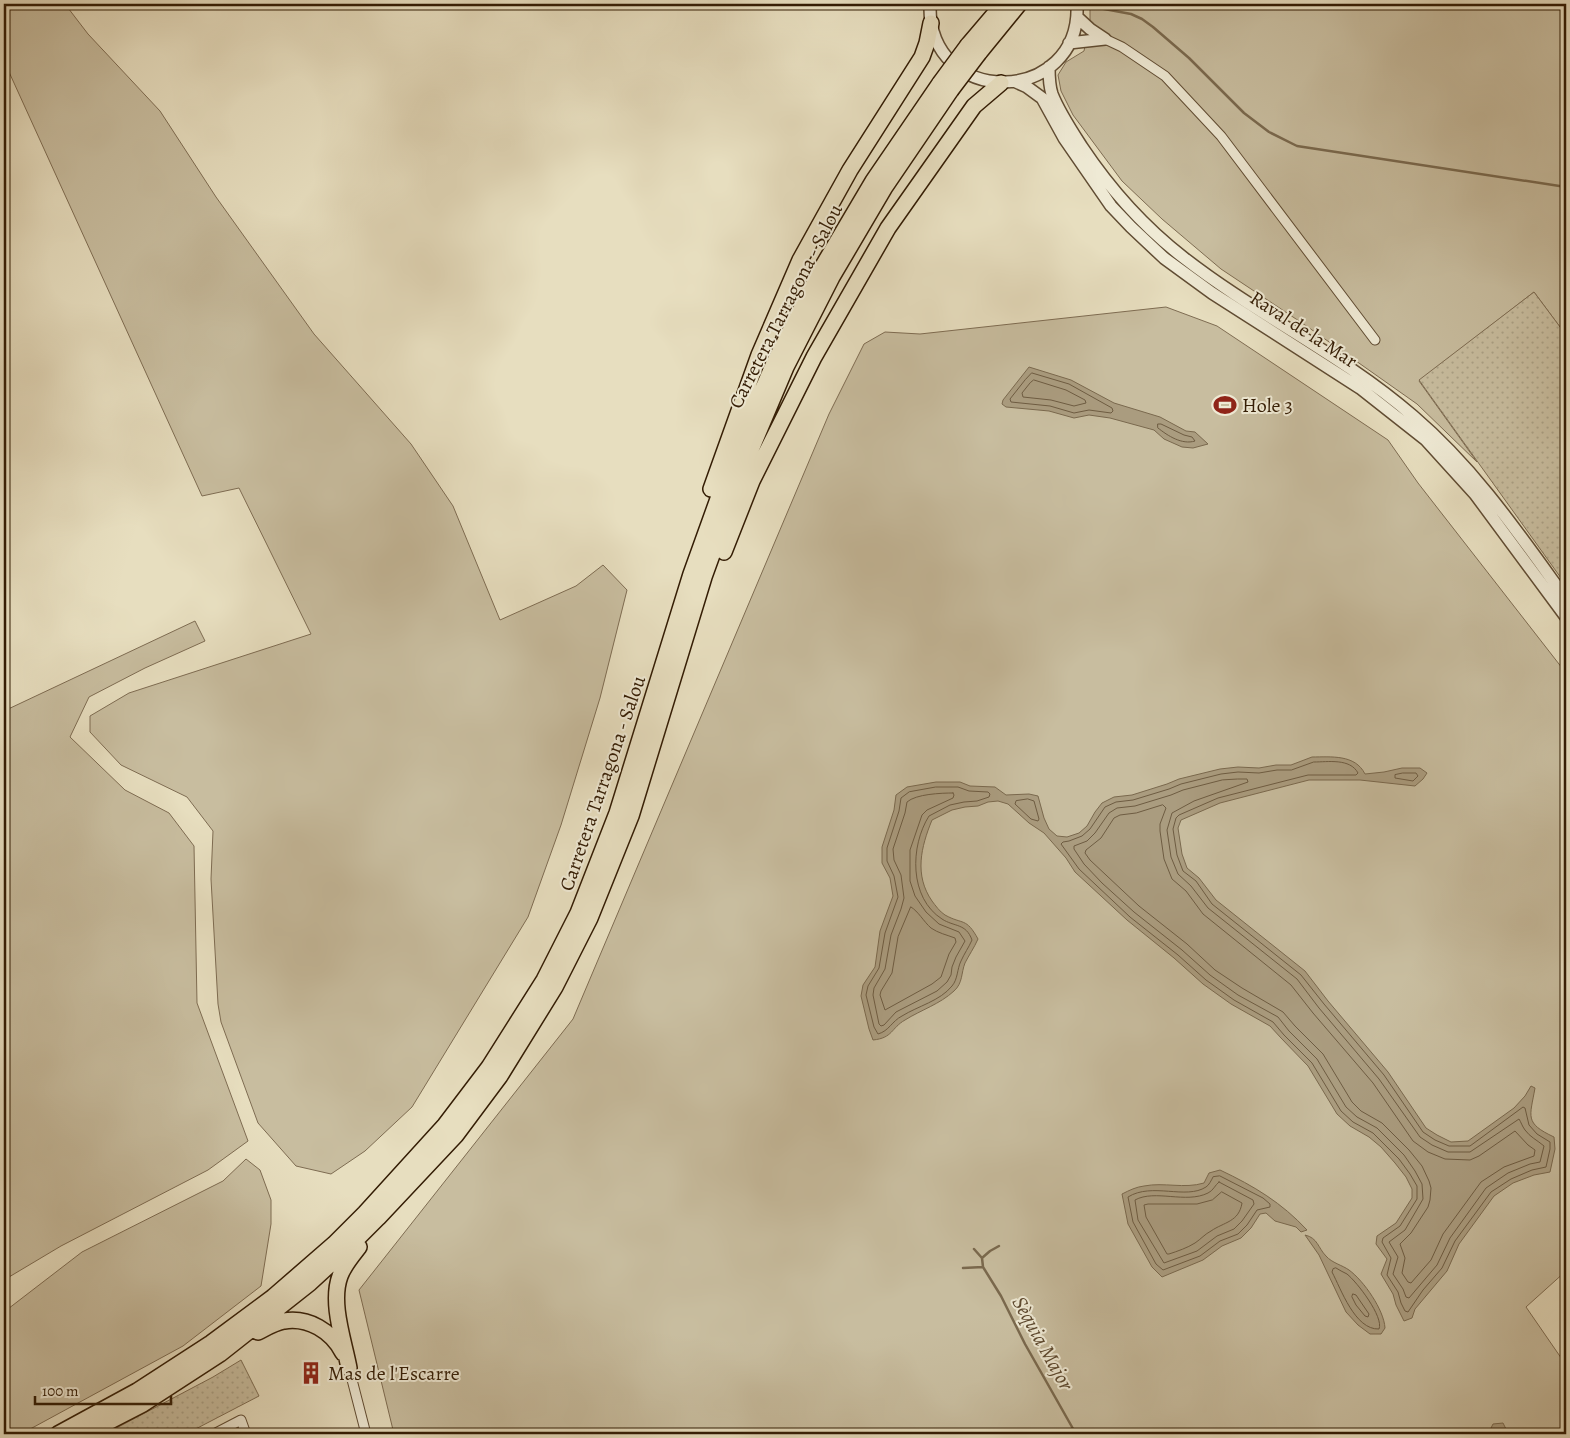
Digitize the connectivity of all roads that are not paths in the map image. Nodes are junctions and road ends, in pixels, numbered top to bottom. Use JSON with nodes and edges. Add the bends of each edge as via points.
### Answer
{"nodes":[{"id":1,"x":930,"y":4,"type":"edge"},
{"id":2,"x":1003,"y":4,"type":"edge"},
{"id":3,"x":1019,"y":4,"type":"edge"},
{"id":4,"x":1077,"y":4,"type":"edge"},
{"id":5,"x":1077,"y":17,"type":"junction"},
{"id":6,"x":931,"y":23,"type":"junction"},
{"id":7,"x":1105,"y":39,"type":"junction"},
{"id":8,"x":1069,"y":43,"type":"junction"},
{"id":9,"x":974,"y":49,"type":"junction"},
{"id":10,"x":1049,"y":67,"type":"junction"},
{"id":11,"x":1009,"y":82,"type":"junction"},
{"id":12,"x":945,"y":86,"type":"junction"},
{"id":13,"x":1375,"y":340,"type":"dead end"},
{"id":14,"x":1566,"y":599,"type":"edge"},
{"id":15,"x":1566,"y":617,"type":"edge"},
{"id":16,"x":668,"y":698,"type":"junction"},
{"id":17,"x":651,"y":705,"type":"junction"},
{"id":18,"x":415,"y":1178,"type":"junction"},
{"id":19,"x":220,"y":1354,"type":"junction"},
{"id":20,"x":349,"y":1368,"type":"junction"},
{"id":21,"x":58,"y":1434,"type":"edge"},
{"id":22,"x":85,"y":1434,"type":"edge"},
{"id":23,"x":214,"y":1434,"type":"edge"},
{"id":24,"x":246,"y":1434,"type":"edge"},
{"id":25,"x":366,"y":1434,"type":"edge"}],
"edges":[{"from":1,"to":6,"type":"street","name":"Raval de la Mar"},
{"from":2,"to":9,"type":"highway","name":"Carretera Tarragona - Salou"},
{"from":3,"to":9,"type":"highway"},
{"from":4,"to":5,"type":"street"},
{"from":5,"to":7,"type":"street"},
{"from":5,"to":8,"type":"street"},
{"from":6,"to":11,"type":"street","name":"Raval de la Mar","via":[[942,50],[956,66],[987,81]]},
{"from":6,"to":17,"type":"highway","via":[[922,56],[850,170],[800,260],[759,355],[684,572]]},
{"from":7,"to":8,"type":"street"},
{"from":7,"to":13,"type":"street","via":[[1165,76],[1221,136]]},
{"from":8,"to":10,"type":"street"},
{"from":9,"to":12,"type":"highway","name":"Carretera Tarragona - Salou","bridge":true},
{"from":10,"to":11,"type":"street","via":[[1033,76]]},
{"from":10,"to":14,"type":"street","name":"Raval de la Mar","via":[[1052,93],[1075,137],[1097,170],[1148,227],[1191,263],[1358,374],[1412,415],[1480,482]]},
{"from":11,"to":15,"type":"street","name":"Raval de la Mar","via":[[1027,87],[1042,98],[1064,138],[1111,206],[1164,258],[1212,293],[1360,388],[1426,440],[1475,494]]},
{"from":11,"to":16,"type":"highway","via":[[974,106],[888,228],[814,357],[752,481]]},
{"from":12,"to":16,"type":"highway","name":"Carretera Tarragona - Salou","via":[[832,277],[786,367],[745,464],[704,577]]},
{"from":12,"to":17,"type":"highway","name":"Carretera Tarragona - Salou","via":[[873,181],[822,269],[774,362],[732,460],[691,574]]},
{"from":16,"to":18,"type":"highway","name":"Carretera Tarragona - Salou","via":[[630,816],[590,918],[555,987],[500,1076],[456,1135]]},
{"from":17,"to":21,"type":"highway","name":"Carretera Tarragona - Salou","via":[[617,813],[578,913],[544,980],[489,1067],[445,1125],[359,1219],[273,1297],[211,1343],[137,1391]]},
{"from":18,"to":19,"type":"highway","name":"Carretera Tarragona - Salou","via":[[310,1283]]},
{"from":18,"to":20,"type":"highway","via":[[402,1201],[349,1260],[339,1278],[338,1311]]},
{"from":19,"to":20,"type":"highway","via":[[274,1324],[292,1321],[314,1326],[333,1337]]},
{"from":19,"to":22,"type":"highway","name":"Carretera Tarragona - Salou","via":[[142,1404]]},
{"from":20,"to":25,"type":"street"},
{"from":23,"to":24,"type":"street","via":[[242,1420]]}]}
